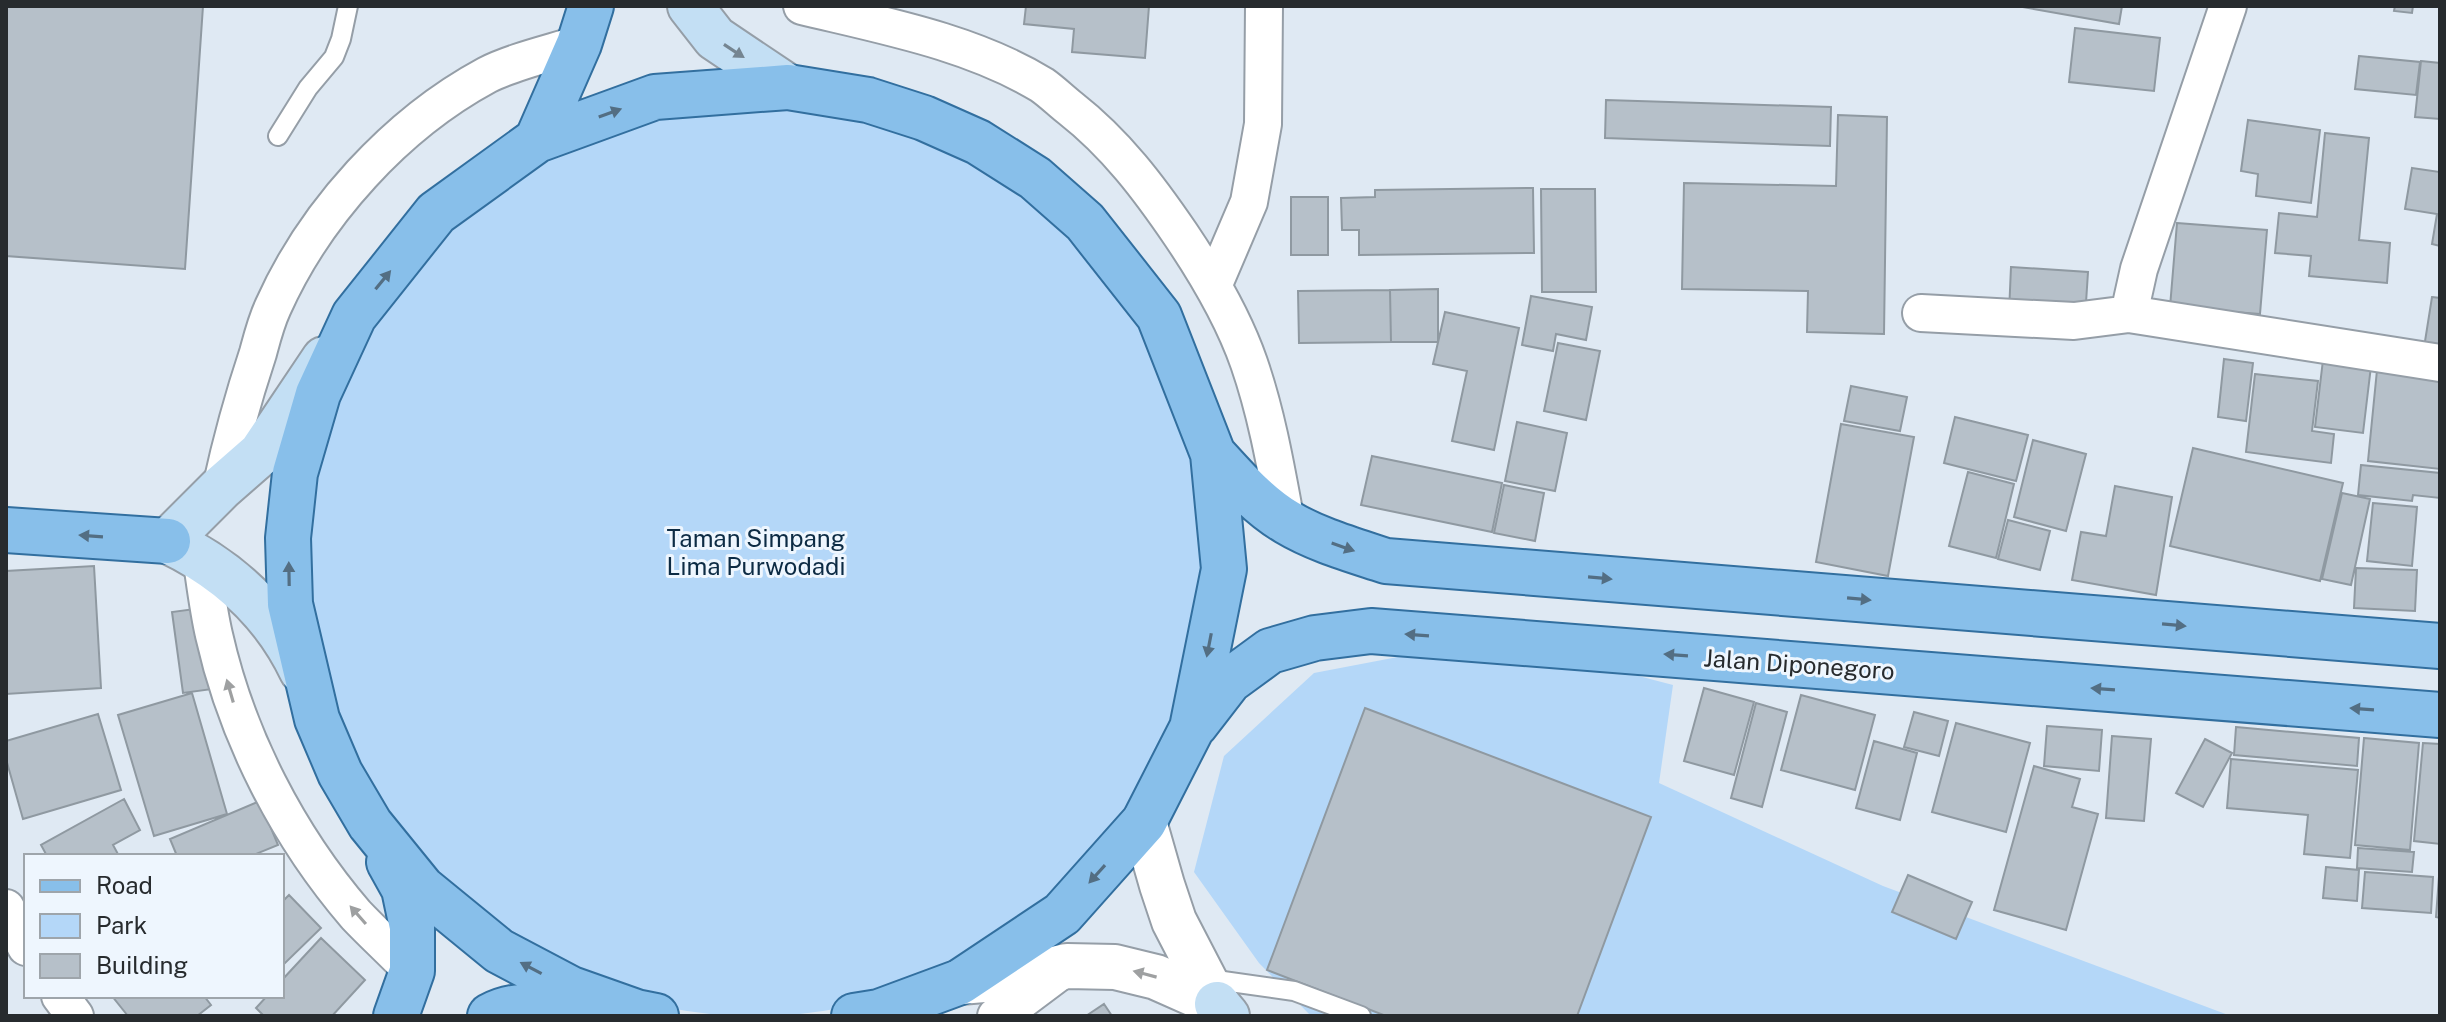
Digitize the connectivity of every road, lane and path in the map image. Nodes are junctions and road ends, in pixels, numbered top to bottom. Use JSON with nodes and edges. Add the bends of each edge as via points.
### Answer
{"nodes":[{"id":1,"x":348,"y":6,"type":"edge"},
{"id":2,"x":690,"y":6,"type":"edge"},
{"id":3,"x":802,"y":6,"type":"edge"},
{"id":4,"x":1264,"y":6,"type":"edge"},
{"id":5,"x":2228,"y":6,"type":"edge"},
{"id":6,"x":585,"y":25,"type":"edge"},
{"id":7,"x":788,"y":87,"type":"junction"},
{"id":8,"x":278,"y":136,"type":"dead end"},
{"id":9,"x":537,"y":140,"type":"junction"},
{"id":10,"x":1214,"y":284,"type":"junction"},
{"id":11,"x":1921,"y":313,"type":"dead end"},
{"id":12,"x":2129,"y":314,"type":"junction"},
{"id":13,"x":354,"y":316,"type":"junction"},
{"id":14,"x":2440,"y":363,"type":"edge"},
{"id":15,"x":1213,"y":454,"type":"junction"},
{"id":16,"x":221,"y":488,"type":"junction"},
{"id":17,"x":1286,"y":522,"type":"junction"},
{"id":18,"x":6,"y":530,"type":"edge"},
{"id":19,"x":184,"y":549,"type":"junction"},
{"id":20,"x":2440,"y":646,"type":"edge"},
{"id":21,"x":2440,"y":715,"type":"edge"},
{"id":22,"x":317,"y":719,"type":"junction"},
{"id":23,"x":1192,"y":728,"type":"junction"},
{"id":24,"x":340,"y":773,"type":"junction"},
{"id":25,"x":1144,"y":822,"type":"junction"},
{"id":26,"x":6,"y":908,"type":"edge"},
{"id":27,"x":24,"y":943,"type":"edge"},
{"id":28,"x":1067,"y":966,"type":"junction"},
{"id":29,"x":412,"y":971,"type":"junction"},
{"id":30,"x":960,"y":982,"type":"junction"},
{"id":31,"x":62,"y":998,"type":"edge"},
{"id":32,"x":1216,"y":1000,"type":"edge"},
{"id":33,"x":501,"y":1014,"type":"edge"},
{"id":34,"x":75,"y":1016,"type":"edge"},
{"id":35,"x":396,"y":1016,"type":"edge"},
{"id":36,"x":594,"y":1016,"type":"edge"},
{"id":37,"x":656,"y":1016,"type":"edge"},
{"id":38,"x":854,"y":1016,"type":"edge"},
{"id":39,"x":996,"y":1016,"type":"edge"},
{"id":40,"x":1361,"y":1016,"type":"edge"}],
"edges":[{"from":1,"to":8,"type":"lane","via":[[334,57]]},
{"from":2,"to":7,"type":"main road","one_way":true,"via":[[715,38]]},
{"from":3,"to":10,"type":"street","via":[[975,53],[1043,86],[1126,160]]},
{"from":4,"to":10,"type":"street","via":[[1263,124],[1249,202]]},
{"from":5,"to":12,"type":"street","via":[[2139,269]]},
{"from":6,"to":9,"type":"main road"},
{"from":6,"to":16,"type":"street","via":[[432,108],[347,191],[307,245],[272,308]]},
{"from":9,"to":7,"type":"main road","one_way":true,"via":[[655,97]]},
{"from":7,"to":15,"type":"main road","via":[[868,100],[924,118],[978,142],[1035,178],[1085,222],[1159,316]]},
{"from":13,"to":9,"type":"main road","one_way":true,"via":[[436,213]]},
{"from":10,"to":17,"type":"street","via":[[1249,361],[1266,417]]},
{"from":11,"to":12,"type":"street","via":[[2074,321]]},
{"from":12,"to":14,"type":"street"},
{"from":13,"to":16,"type":"main road","via":[[261,453]]},
{"from":22,"to":13,"type":"main road","one_way":true,"via":[[290,604],[288,538],[295,473],[318,394]]},
{"from":15,"to":17,"type":"main road"},
{"from":15,"to":23,"type":"main road","one_way":true,"via":[[1224,569]]},
{"from":16,"to":19,"type":"main road"},
{"from":17,"to":20,"type":"main road","one_way":true,"via":[[1386,561]]},
{"from":19,"to":18,"type":"main road","one_way":true},
{"from":19,"to":22,"type":"main road","via":[[257,604],[278,629],[301,668]]},
{"from":29,"to":19,"type":"street","one_way":true,"via":[[357,915],[308,852],[268,784],[236,711]]},
{"from":21,"to":23,"type":"main road","name":"Jalan Diponegoro","one_way":true,"via":[[1371,631],[1315,638],[1270,651],[1229,681]]},
{"from":22,"to":24,"type":"main road"},
{"from":23,"to":25,"type":"main road"},
{"from":24,"to":29,"type":"main road","via":[[404,889],[412,927]]},
{"from":37,"to":24,"type":"main road","one_way":true,"via":[[571,989],[499,951],[422,888],[370,824]]},
{"from":25,"to":30,"type":"main road","one_way":true,"via":[[1062,914]]},
{"from":25,"to":32,"type":"street","via":[[1174,921]]},
{"from":26,"to":27,"type":"street"},
{"from":28,"to":30,"type":"street"},
{"from":32,"to":28,"type":"street","one_way":true,"via":[[1115,967]]},
{"from":28,"to":39,"type":"street"},
{"from":29,"to":35,"type":"main road"},
{"from":30,"to":38,"type":"main road"},
{"from":31,"to":34,"type":"street"},
{"from":32,"to":40,"type":"lane","via":[[1294,991]]},
{"from":33,"to":36,"type":"main road","via":[[527,1005]]}]}
